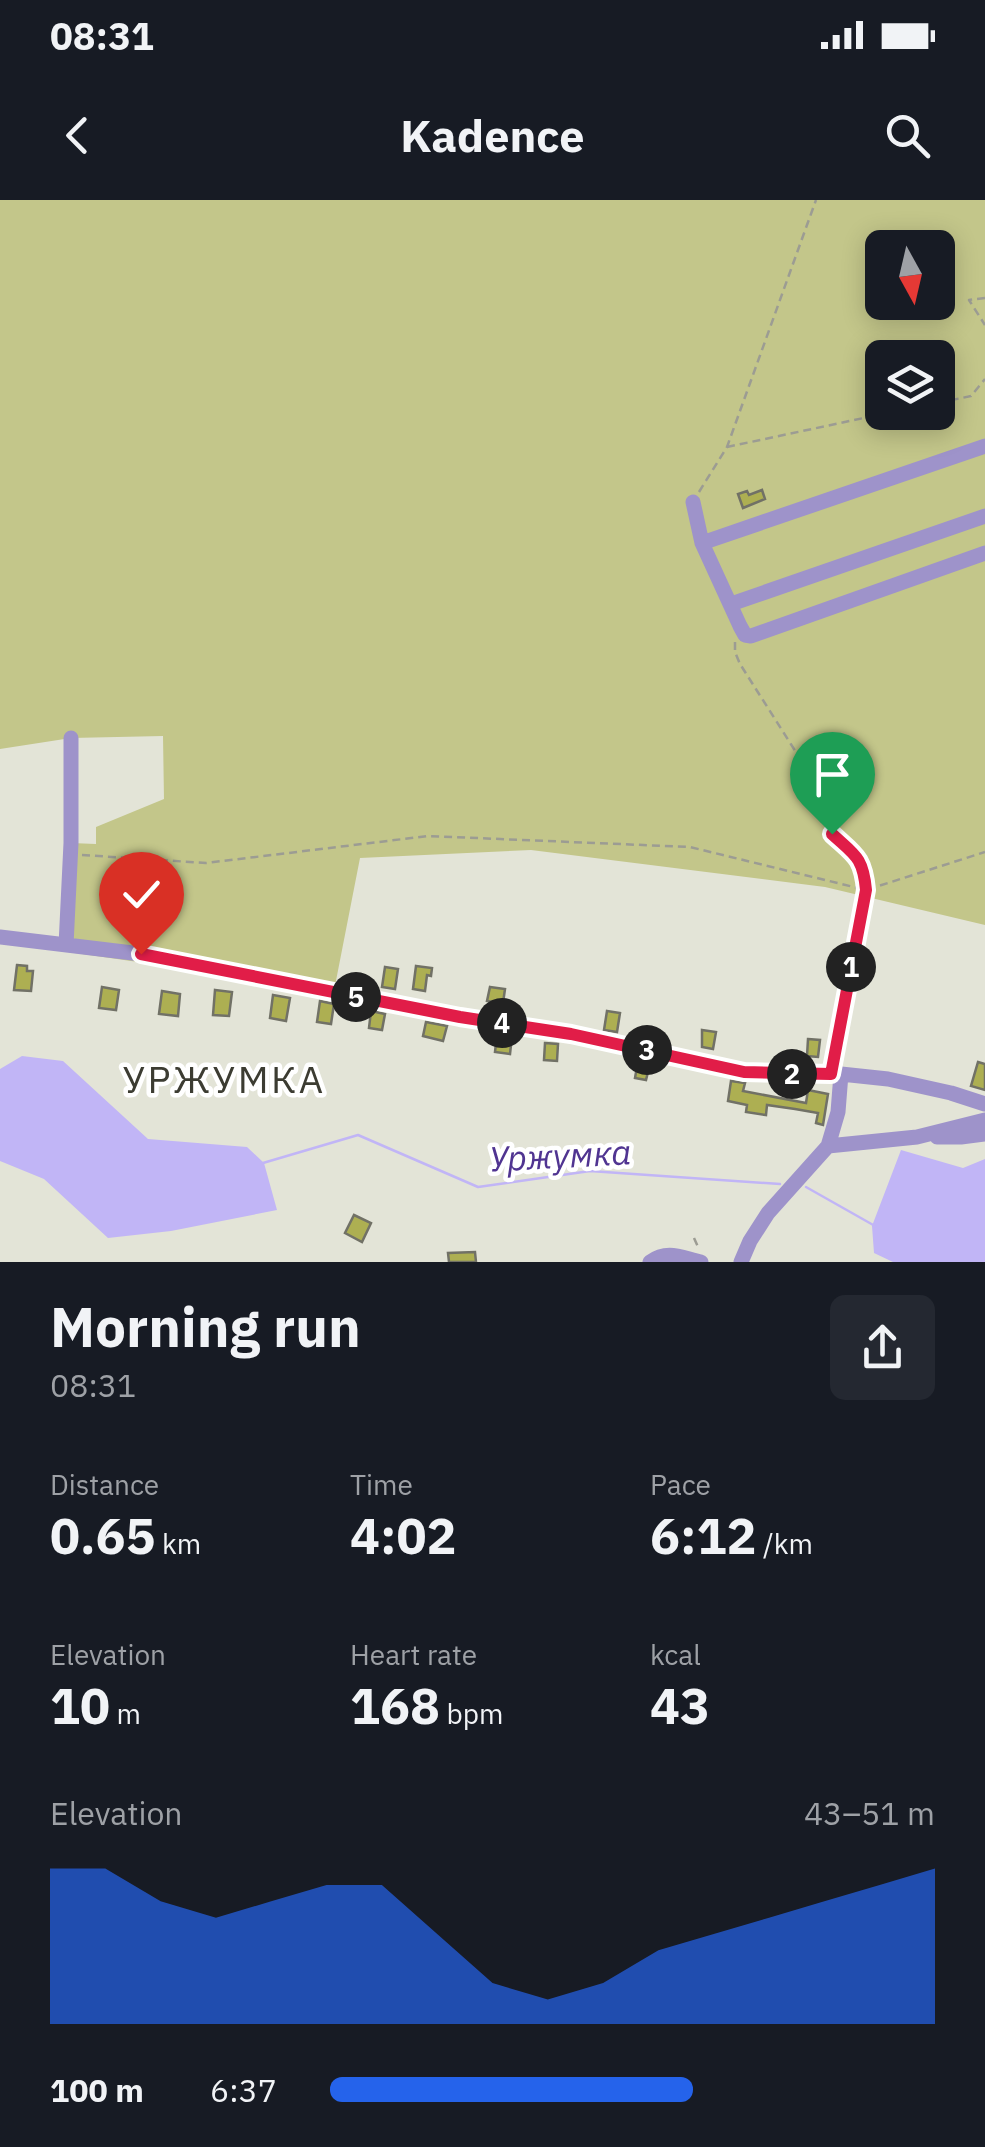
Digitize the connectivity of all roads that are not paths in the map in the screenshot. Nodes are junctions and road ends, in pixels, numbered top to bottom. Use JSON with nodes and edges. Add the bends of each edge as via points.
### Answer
{"nodes":[{"id":1,"x":985,"y":446,"type":"edge"},
{"id":2,"x":693,"y":502,"type":"road end"},
{"id":3,"x":985,"y":516,"type":"edge"},
{"id":4,"x":702,"y":543,"type":"junction"},
{"id":5,"x":985,"y":553,"type":"edge"},
{"id":6,"x":731,"y":604,"type":"junction"},
{"id":7,"x":71,"y":738,"type":"dead end"},
{"id":8,"x":0,"y":937,"type":"edge"},
{"id":9,"x":66,"y":945,"type":"junction"},
{"id":10,"x":836,"y":1074,"type":"junction"},
{"id":11,"x":985,"y":1104,"type":"edge"},
{"id":12,"x":985,"y":1120,"type":"edge"},
{"id":13,"x":985,"y":1134,"type":"edge"},
{"id":14,"x":918,"y":1136,"type":"junction"},
{"id":15,"x":828,"y":1146,"type":"junction"},
{"id":16,"x":650,"y":1262,"type":"edge"},
{"id":17,"x":701,"y":1262,"type":"edge"},
{"id":18,"x":741,"y":1262,"type":"edge"}],
"edges":[{"from":1,"to":4,"type":"street"},
{"from":2,"to":4,"type":"street"},
{"from":3,"to":6,"type":"street"},
{"from":4,"to":6,"type":"street"},
{"from":5,"to":6,"type":"street","via":[[750,636]]},
{"from":7,"to":9,"type":"street"},
{"from":8,"to":9,"type":"street"},
{"from":9,"to":10,"type":"street","via":[[571,1034],[744,1072]]},
{"from":10,"to":11,"type":"street","via":[[888,1079]]},
{"from":10,"to":15,"type":"street","via":[[838,1112]]},
{"from":12,"to":14,"type":"street"},
{"from":13,"to":14,"type":"street"},
{"from":14,"to":15,"type":"street"},
{"from":15,"to":18,"type":"street","via":[[768,1213]]},
{"from":16,"to":17,"type":"street","via":[[678,1254]]}]}
